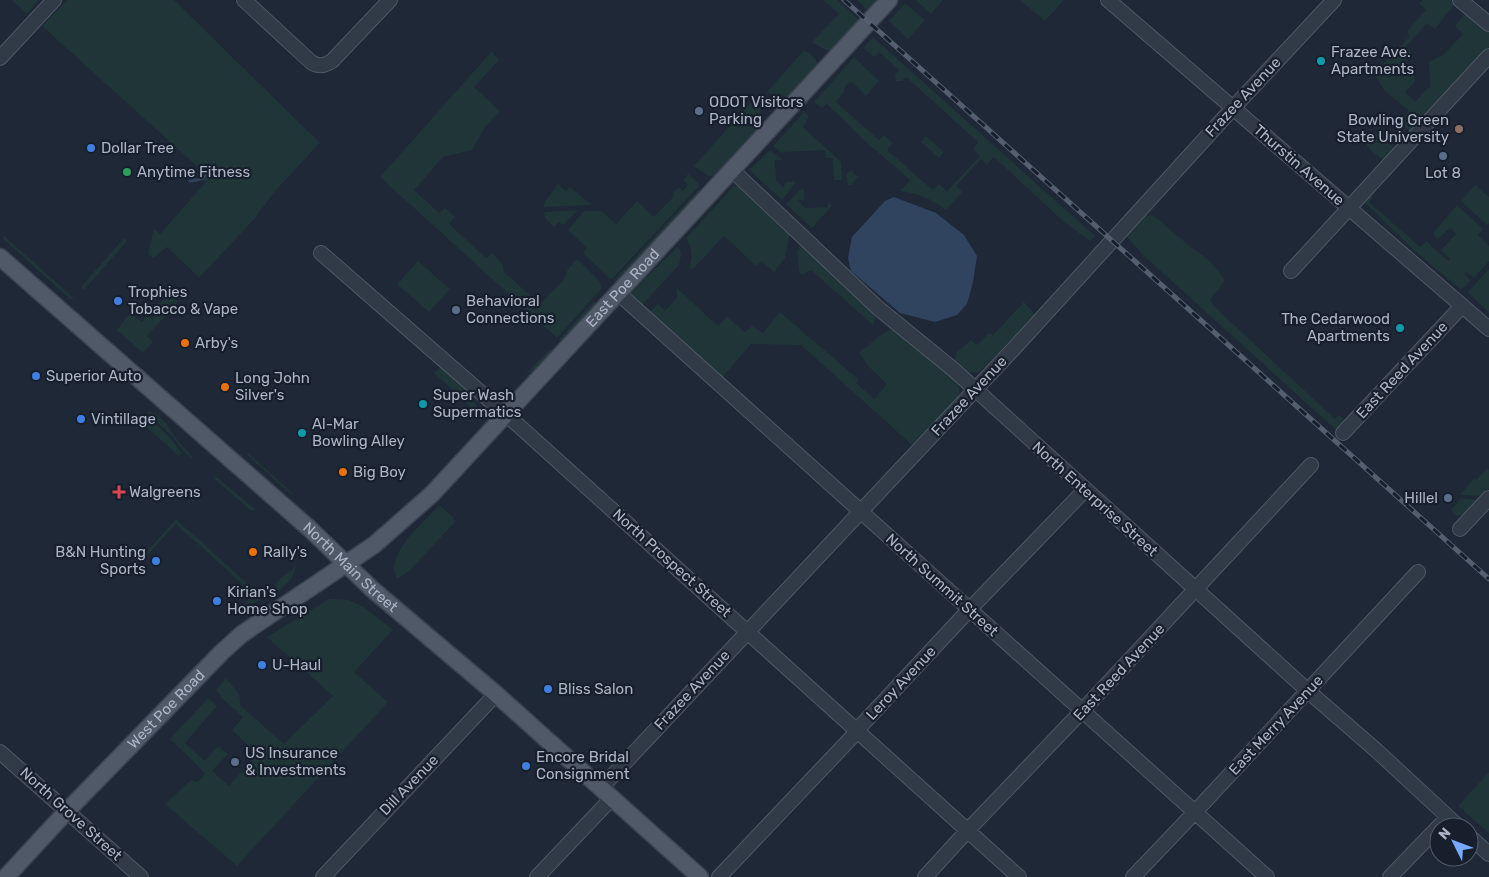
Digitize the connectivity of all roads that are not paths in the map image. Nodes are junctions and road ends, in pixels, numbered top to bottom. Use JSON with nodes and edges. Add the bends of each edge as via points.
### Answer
{"nodes":[{"id":1,"x":54,"y":0,"type":"edge"},
{"id":2,"x":244,"y":0,"type":"edge"},
{"id":3,"x":390,"y":0,"type":"edge"},
{"id":4,"x":889,"y":0,"type":"edge"},
{"id":5,"x":1108,"y":0,"type":"edge"},
{"id":6,"x":1334,"y":0,"type":"edge"},
{"id":7,"x":1460,"y":0,"type":"edge"},
{"id":8,"x":1489,"y":24,"type":"edge"},
{"id":9,"x":1489,"y":56,"type":"edge"},
{"id":10,"x":0,"y":58,"type":"edge"},
{"id":11,"x":1233,"y":108,"type":"junction"},
{"id":12,"x":732,"y":170,"type":"junction"},
{"id":13,"x":1349,"y":208,"type":"junction"},
{"id":14,"x":321,"y":253,"type":"dead end"},
{"id":15,"x":0,"y":257,"type":"edge"},
{"id":16,"x":1291,"y":271,"type":"dead end"},
{"id":17,"x":617,"y":292,"type":"junction"},
{"id":18,"x":1462,"y":306,"type":"junction"},
{"id":19,"x":1489,"y":329,"type":"edge"},
{"id":20,"x":975,"y":390,"type":"junction"},
{"id":21,"x":505,"y":414,"type":"junction"},
{"id":22,"x":1342,"y":433,"type":"dead end"},
{"id":23,"x":1311,"y":466,"type":"dead end"},
{"id":24,"x":1085,"y":490,"type":"junction"},
{"id":25,"x":1489,"y":498,"type":"edge"},
{"id":26,"x":860,"y":512,"type":"junction"},
{"id":27,"x":1460,"y":529,"type":"dead end"},
{"id":28,"x":346,"y":563,"type":"junction"},
{"id":29,"x":1418,"y":572,"type":"dead end"},
{"id":30,"x":1196,"y":590,"type":"junction"},
{"id":31,"x":969,"y":610,"type":"junction"},
{"id":32,"x":747,"y":631,"type":"junction"},
{"id":33,"x":1308,"y":691,"type":"junction"},
{"id":34,"x":496,"y":694,"type":"junction"},
{"id":35,"x":1082,"y":711,"type":"junction"},
{"id":36,"x":856,"y":730,"type":"junction"},
{"id":37,"x":0,"y":752,"type":"edge"},
{"id":38,"x":607,"y":793,"type":"junction"},
{"id":39,"x":67,"y":811,"type":"junction"},
{"id":40,"x":1195,"y":812,"type":"junction"},
{"id":41,"x":1448,"y":817,"type":"edge"},
{"id":42,"x":968,"y":830,"type":"junction"},
{"id":43,"x":1429,"y":837,"type":"edge"},
{"id":44,"x":1479,"y":845,"type":"edge"},
{"id":45,"x":1489,"y":854,"type":"edge"},
{"id":46,"x":6,"y":877,"type":"edge"},
{"id":47,"x":141,"y":877,"type":"edge"},
{"id":48,"x":323,"y":877,"type":"edge"},
{"id":49,"x":538,"y":877,"type":"edge"},
{"id":50,"x":700,"y":877,"type":"edge"},
{"id":51,"x":719,"y":877,"type":"edge"},
{"id":52,"x":925,"y":877,"type":"edge"},
{"id":53,"x":1019,"y":877,"type":"edge"},
{"id":54,"x":1133,"y":877,"type":"edge"},
{"id":55,"x":1267,"y":877,"type":"edge"},
{"id":56,"x":1390,"y":877,"type":"edge"}],
"edges":[{"from":1,"to":10,"type":"street"},
{"from":2,"to":3,"type":"street","via":[[318,66],[332,61]]},
{"from":4,"to":12,"type":"main road","name":"East Poe Road"},
{"from":5,"to":11,"type":"street","name":"Thurstin Avenue"},
{"from":6,"to":11,"type":"street","name":"Frazee Avenue"},
{"from":7,"to":8,"type":"street"},
{"from":9,"to":13,"type":"street"},
{"from":11,"to":13,"type":"street","name":"Thurstin Avenue"},
{"from":11,"to":20,"type":"street","name":"Frazee Avenue"},
{"from":12,"to":17,"type":"main road","name":"East Poe Road"},
{"from":12,"to":20,"type":"street","name":"North Enterprise Street","via":[[839,273]]},
{"from":13,"to":16,"type":"street"},
{"from":13,"to":18,"type":"street","name":"Thurstin Avenue"},
{"from":14,"to":21,"type":"street","name":"North Prospect Street"},
{"from":15,"to":28,"type":"main road","name":"North Main Street"},
{"from":17,"to":21,"type":"main road","name":"East Poe Road"},
{"from":17,"to":26,"type":"street","name":"North Summit Street"},
{"from":18,"to":19,"type":"street","name":"Thurstin Avenue"},
{"from":18,"to":22,"type":"street","name":"East Reed Avenue"},
{"from":20,"to":24,"type":"street","name":"North Enterprise Street"},
{"from":20,"to":26,"type":"street","name":"Frazee Avenue"},
{"from":21,"to":28,"type":"main road","name":"East Poe Road","via":[[432,494],[374,545]]},
{"from":21,"to":32,"type":"street","name":"North Prospect Street"},
{"from":23,"to":30,"type":"street","name":"East Reed Avenue"},
{"from":24,"to":30,"type":"street","name":"North Enterprise Street"},
{"from":24,"to":31,"type":"street","name":"Leroy Avenue"},
{"from":25,"to":27,"type":"street"},
{"from":26,"to":31,"type":"street","name":"North Summit Street"},
{"from":26,"to":32,"type":"street","name":"Frazee Avenue"},
{"from":28,"to":34,"type":"main road","name":"North Main Street"},
{"from":28,"to":39,"type":"main road","name":"West Poe Road","via":[[236,640]]},
{"from":29,"to":33,"type":"street","name":"East Merry Avenue"},
{"from":30,"to":33,"type":"street","name":"North Enterprise Street"},
{"from":30,"to":35,"type":"street","name":"East Reed Avenue"},
{"from":31,"to":35,"type":"street","name":"North Summit Street"},
{"from":31,"to":36,"type":"street","name":"Leroy Avenue"},
{"from":32,"to":36,"type":"street","name":"North Prospect Street"},
{"from":32,"to":38,"type":"street","name":"Frazee Avenue"},
{"from":33,"to":40,"type":"street","name":"East Merry Avenue"},
{"from":33,"to":41,"type":"street","name":"North Enterprise Street"},
{"from":34,"to":38,"type":"main road","name":"North Main Street"},
{"from":34,"to":48,"type":"street","name":"Dill Avenue"},
{"from":35,"to":40,"type":"street","name":"North Summit Street"},
{"from":35,"to":42,"type":"street","name":"East Reed Avenue"},
{"from":36,"to":42,"type":"street","name":"North Prospect Street"},
{"from":36,"to":51,"type":"street","name":"Leroy Avenue"},
{"from":37,"to":39,"type":"street","name":"North Grove Street"},
{"from":38,"to":49,"type":"street","name":"Frazee Avenue"},
{"from":38,"to":50,"type":"main road","name":"North Main Street"},
{"from":39,"to":46,"type":"main road","name":"West Poe Road"},
{"from":39,"to":47,"type":"street","name":"North Grove Street"},
{"from":40,"to":54,"type":"street","name":"East Merry Avenue"},
{"from":40,"to":55,"type":"street","name":"North Summit Street"},
{"from":42,"to":52,"type":"street","name":"East Reed Avenue"},
{"from":42,"to":53,"type":"street","name":"North Prospect Street"},
{"from":43,"to":56,"type":"street"},
{"from":44,"to":45,"type":"street"}]}
